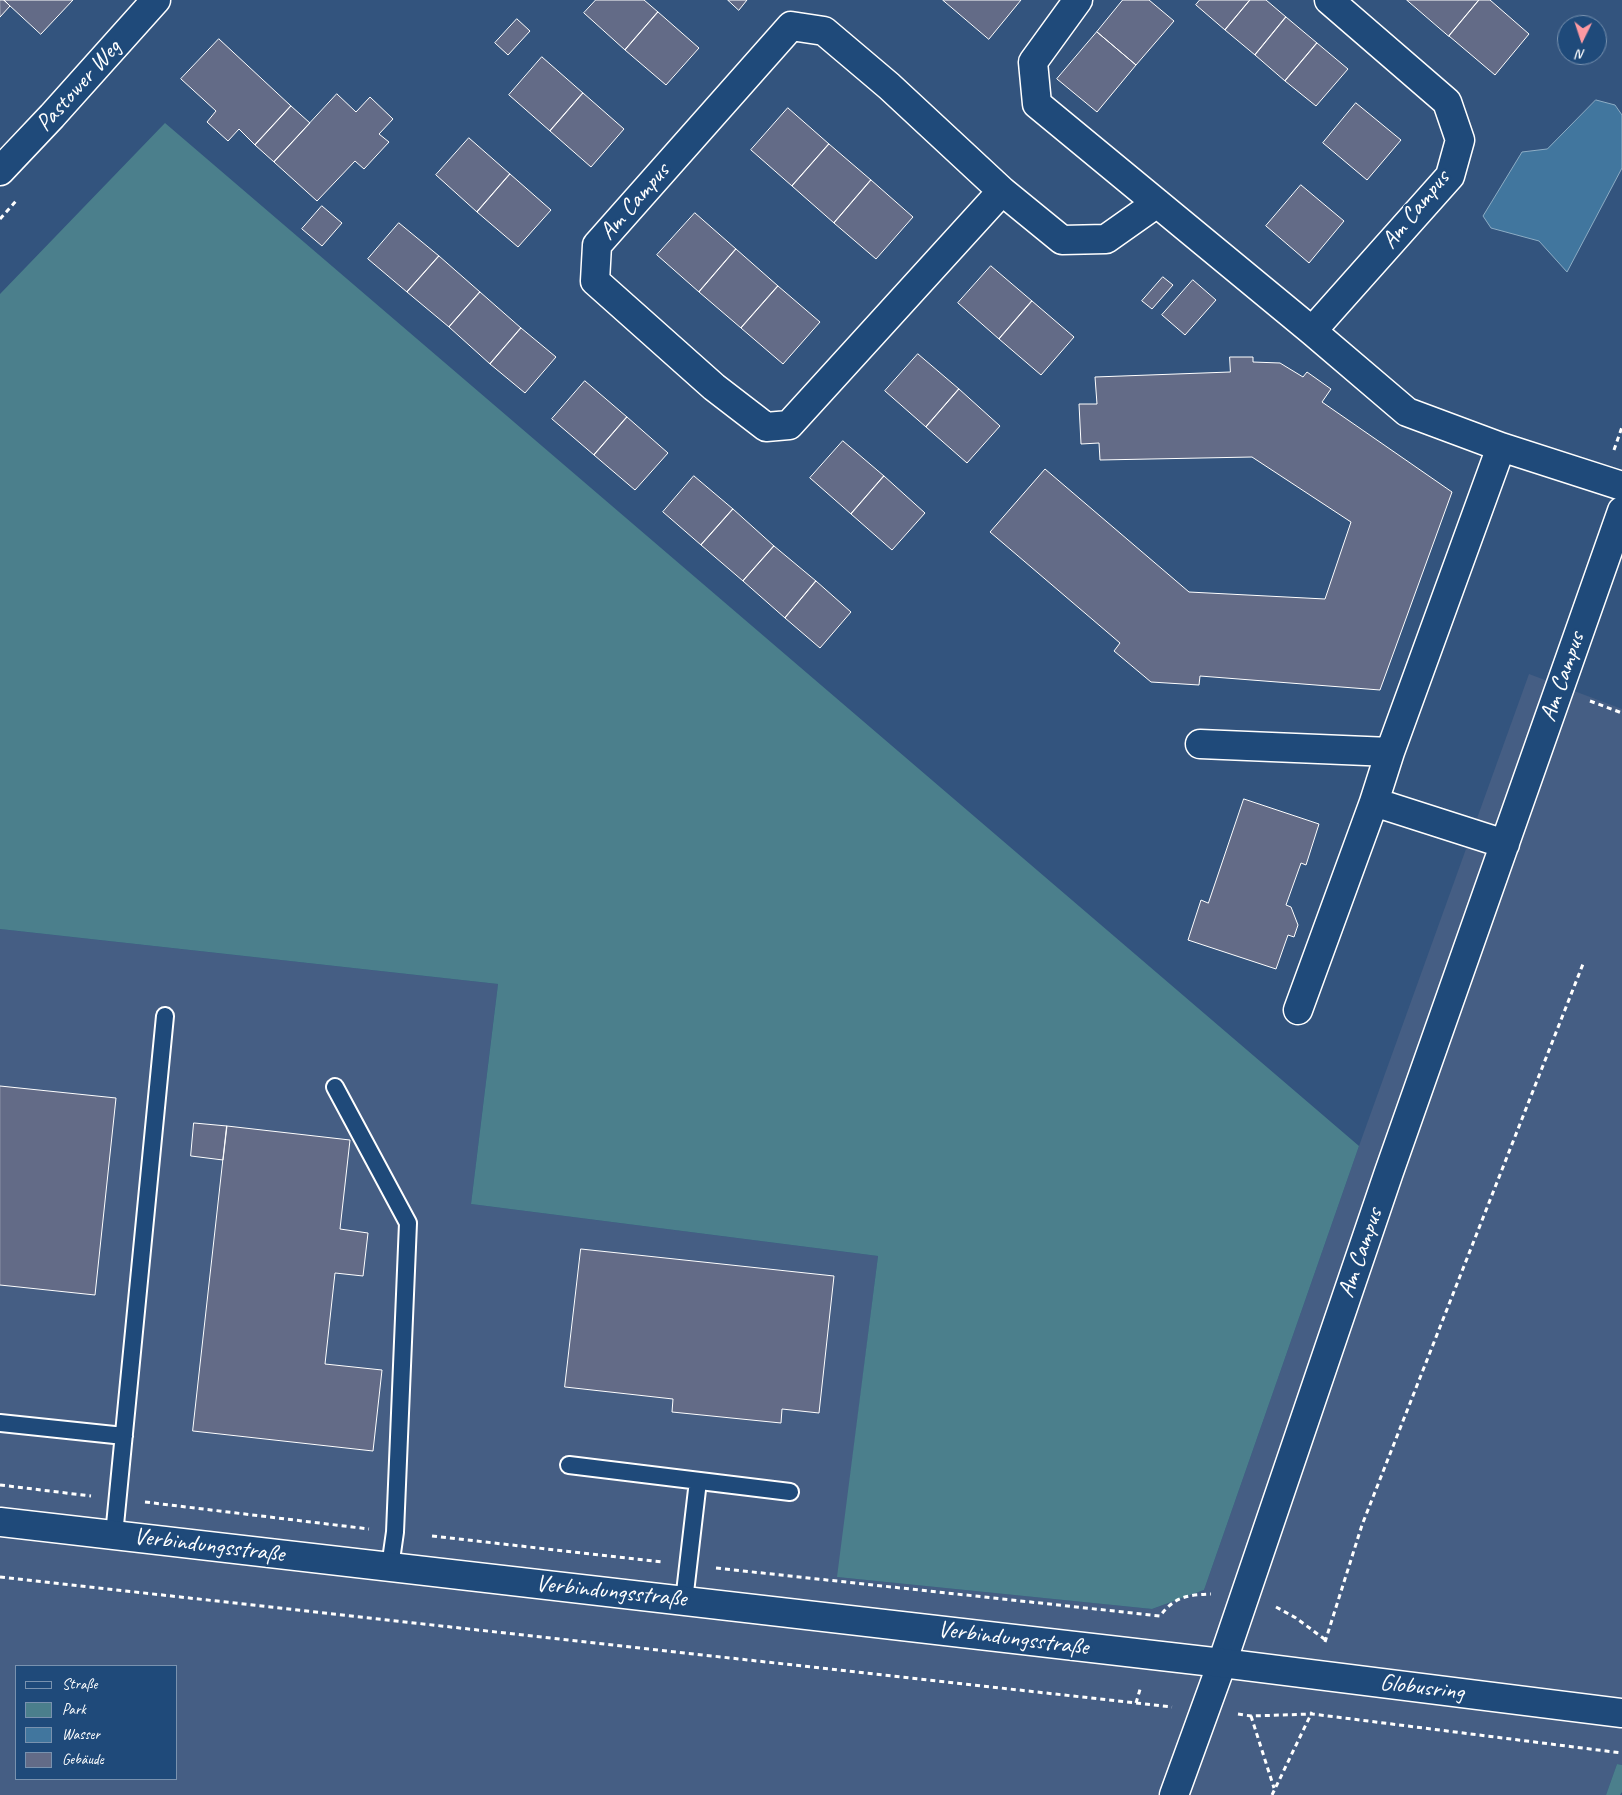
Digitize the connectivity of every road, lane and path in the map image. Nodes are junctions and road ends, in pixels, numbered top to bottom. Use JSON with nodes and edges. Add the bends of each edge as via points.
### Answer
{"nodes":[{"id":1,"x":156,"y":0,"type":"edge"},
{"id":2,"x":1078,"y":0,"type":"edge"},
{"id":3,"x":1329,"y":0,"type":"edge"},
{"id":4,"x":0,"y":171,"type":"edge"},
{"id":5,"x":1002,"y":191,"type":"junction"},
{"id":6,"x":1157,"y":203,"type":"junction"},
{"id":7,"x":1312,"y":331,"type":"junction"},
{"id":8,"x":1622,"y":427,"type":"edge"},
{"id":9,"x":1501,"y":447,"type":"junction"},
{"id":10,"x":1613,"y":483,"type":"edge"},
{"id":11,"x":1622,"y":511,"type":"edge"},
{"id":12,"x":1200,"y":744,"type":"dead end"},
{"id":13,"x":1390,"y":752,"type":"junction"},
{"id":14,"x":1374,"y":802,"type":"junction"},
{"id":15,"x":1505,"y":844,"type":"junction"},
{"id":16,"x":1583,"y":964,"type":"dead end"},
{"id":17,"x":1298,"y":1010,"type":"dead end"},
{"id":18,"x":166,"y":1016,"type":"dead end"},
{"id":19,"x":335,"y":1087,"type":"dead end"},
{"id":20,"x":0,"y":1423,"type":"edge"},
{"id":21,"x":124,"y":1436,"type":"junction"},
{"id":22,"x":569,"y":1465,"type":"dead end"},
{"id":23,"x":698,"y":1481,"type":"junction"},
{"id":24,"x":0,"y":1485,"type":"edge"},
{"id":25,"x":790,"y":1492,"type":"dead end"},
{"id":26,"x":118,"y":1499,"type":"junction"},
{"id":27,"x":0,"y":1522,"type":"edge"},
{"id":28,"x":395,"y":1532,"type":"junction"},
{"id":29,"x":114,"y":1535,"type":"junction"},
{"id":30,"x":688,"y":1565,"type":"junction"},
{"id":31,"x":390,"y":1567,"type":"junction"},
{"id":32,"x":0,"y":1577,"type":"edge"},
{"id":33,"x":1217,"y":1594,"type":"dead end"},
{"id":34,"x":684,"y":1601,"type":"junction"},
{"id":35,"x":1222,"y":1663,"type":"junction"},
{"id":36,"x":1319,"y":1675,"type":"junction"},
{"id":37,"x":1204,"y":1710,"type":"junction"},
{"id":38,"x":1622,"y":1713,"type":"edge"},
{"id":39,"x":1312,"y":1714,"type":"junction"},
{"id":40,"x":1251,"y":1716,"type":"junction"},
{"id":41,"x":1622,"y":1753,"type":"edge"},
{"id":42,"x":1274,"y":1788,"type":"junction"},
{"id":43,"x":1174,"y":1795,"type":"edge"},
{"id":44,"x":1272,"y":1795,"type":"edge"}],
"edges":[{"from":1,"to":4,"type":"street","name":"Pastower Weg"},
{"from":2,"to":6,"type":"street","via":[[1033,62],[1037,104]]},
{"from":3,"to":7,"type":"street","name":"Am Campus","via":[[1447,102],[1460,140],[1450,176]]},
{"from":5,"to":5,"type":"street","name":"Am Campus","via":[[789,425],[766,427],[714,387],[595,281],[597,245],[791,26],[824,31],[889,86]]},
{"from":5,"to":6,"type":"street","name":"Am Campus","via":[[1062,240],[1106,239]]},
{"from":6,"to":7,"type":"street"},
{"from":7,"to":9,"type":"street","via":[[1407,412]]},
{"from":8,"to":10,"type":"path"},
{"from":9,"to":10,"type":"street"},
{"from":9,"to":13,"type":"street"},
{"from":11,"to":15,"type":"street","name":"Am Campus"},
{"from":12,"to":13,"type":"street"},
{"from":13,"to":14,"type":"street"},
{"from":14,"to":15,"type":"street"},
{"from":14,"to":17,"type":"street"},
{"from":15,"to":35,"type":"street","name":"Am Campus","via":[[1389,1172]]},
{"from":16,"to":36,"type":"path","via":[[1362,1525],[1325,1641]]},
{"from":18,"to":21,"type":"lane"},
{"from":19,"to":28,"type":"lane","via":[[408,1223]]},
{"from":20,"to":21,"type":"lane"},
{"from":21,"to":26,"type":"lane"},
{"from":22,"to":23,"type":"lane"},
{"from":23,"to":25,"type":"lane"},
{"from":23,"to":30,"type":"lane"},
{"from":24,"to":26,"type":"path"},
{"from":26,"to":28,"type":"path"},
{"from":26,"to":29,"type":"lane"},
{"from":27,"to":29,"type":"street","name":"Verbindungsstraße"},
{"from":28,"to":30,"type":"path"},
{"from":28,"to":31,"type":"lane"},
{"from":29,"to":31,"type":"street","name":"Verbindungsstraße"},
{"from":30,"to":33,"type":"path","via":[[1160,1616],[1169,1604],[1182,1597]]},
{"from":30,"to":34,"type":"lane"},
{"from":31,"to":34,"type":"street","name":"Verbindungsstraße"},
{"from":32,"to":37,"type":"path"},
{"from":34,"to":35,"type":"street","name":"Verbindungsstraße"},
{"from":35,"to":36,"type":"street","name":"Globusring"},
{"from":35,"to":37,"type":"street","name":"Am Campus"},
{"from":36,"to":38,"type":"street","name":"Globusring"},
{"from":36,"to":39,"type":"path"},
{"from":37,"to":40,"type":"path"},
{"from":37,"to":43,"type":"street","name":"Am Campus"},
{"from":39,"to":40,"type":"path"},
{"from":39,"to":41,"type":"path"},
{"from":39,"to":42,"type":"path"},
{"from":40,"to":42,"type":"path"},
{"from":42,"to":44,"type":"path"}]}
